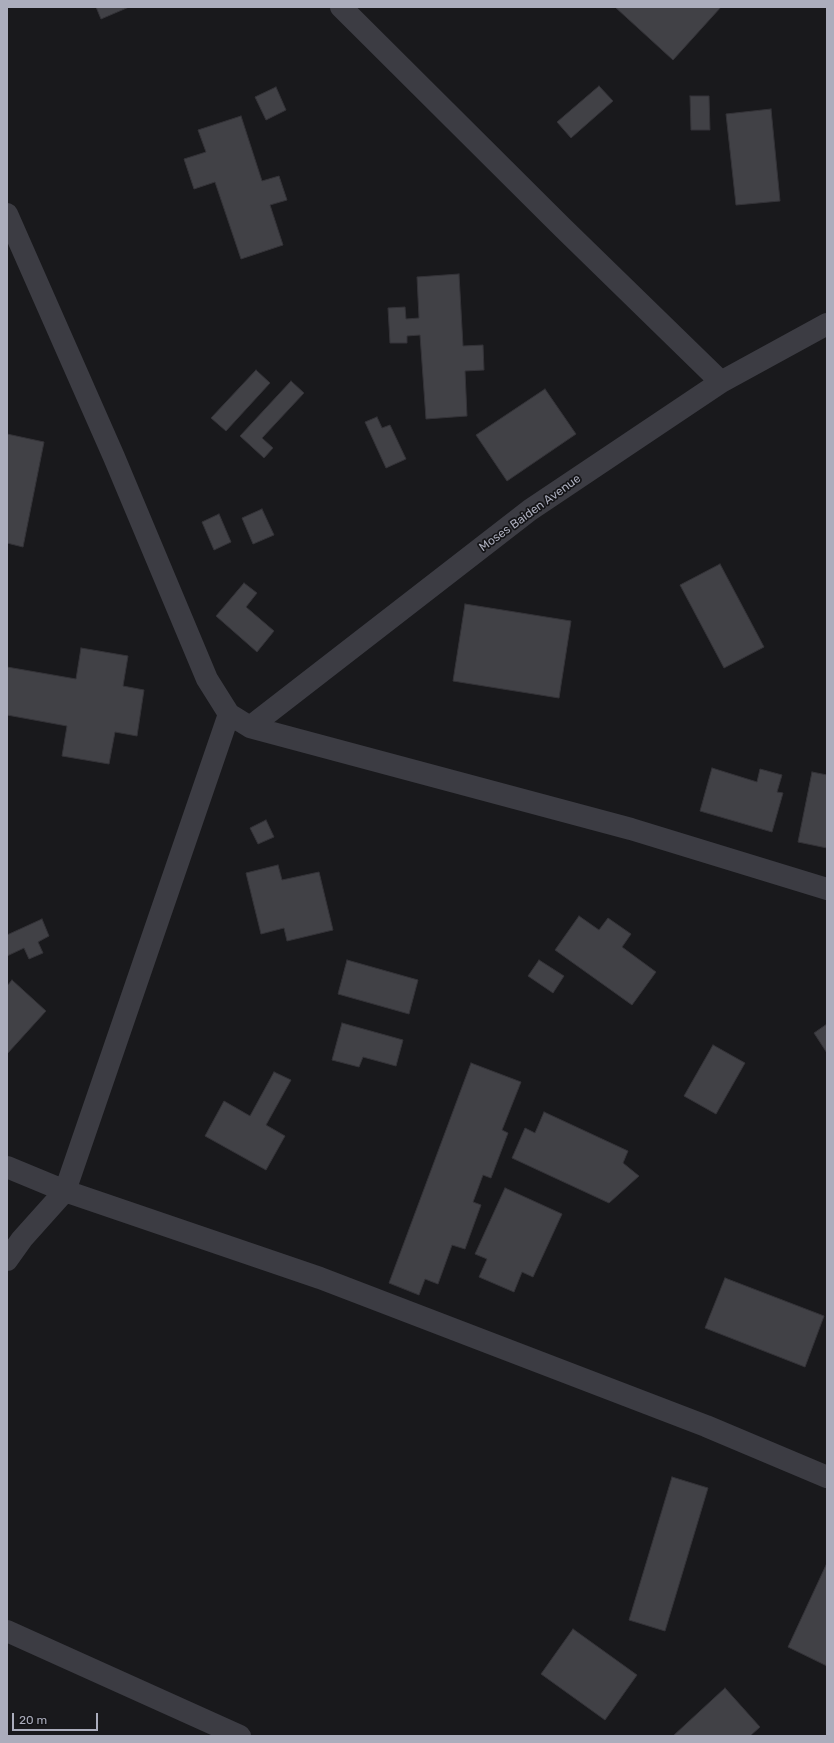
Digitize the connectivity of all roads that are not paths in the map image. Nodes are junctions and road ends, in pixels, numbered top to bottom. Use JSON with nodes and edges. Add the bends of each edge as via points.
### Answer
{"nodes":[{"id":1,"x":341,"y":7,"type":"edge"},
{"id":2,"x":7,"y":214,"type":"edge"},
{"id":3,"x":827,"y":324,"type":"edge"},
{"id":4,"x":721,"y":382,"type":"junction"},
{"id":5,"x":229,"y":714,"type":"junction"},
{"id":6,"x":250,"y":727,"type":"junction"},
{"id":7,"x":827,"y":890,"type":"edge"},
{"id":8,"x":7,"y":1167,"type":"edge"},
{"id":9,"x":65,"y":1191,"type":"junction"},
{"id":10,"x":7,"y":1260,"type":"edge"},
{"id":11,"x":827,"y":1477,"type":"edge"},
{"id":12,"x":7,"y":1631,"type":"edge"},
{"id":13,"x":240,"y":1736,"type":"edge"}],
"edges":[{"from":1,"to":4,"type":"street"},
{"from":2,"to":5,"type":"street","via":[[207,679]]},
{"from":3,"to":4,"type":"street","name":"Moses Baiden Avenue"},
{"from":4,"to":6,"type":"street","name":"Moses Baiden Avenue","via":[[530,510]]},
{"from":5,"to":6,"type":"street"},
{"from":5,"to":9,"type":"street"},
{"from":6,"to":7,"type":"street","via":[[630,829]]},
{"from":8,"to":9,"type":"street"},
{"from":9,"to":10,"type":"street","via":[[22,1239]]},
{"from":9,"to":11,"type":"street","via":[[320,1278],[706,1426]]},
{"from":12,"to":13,"type":"street"}]}
